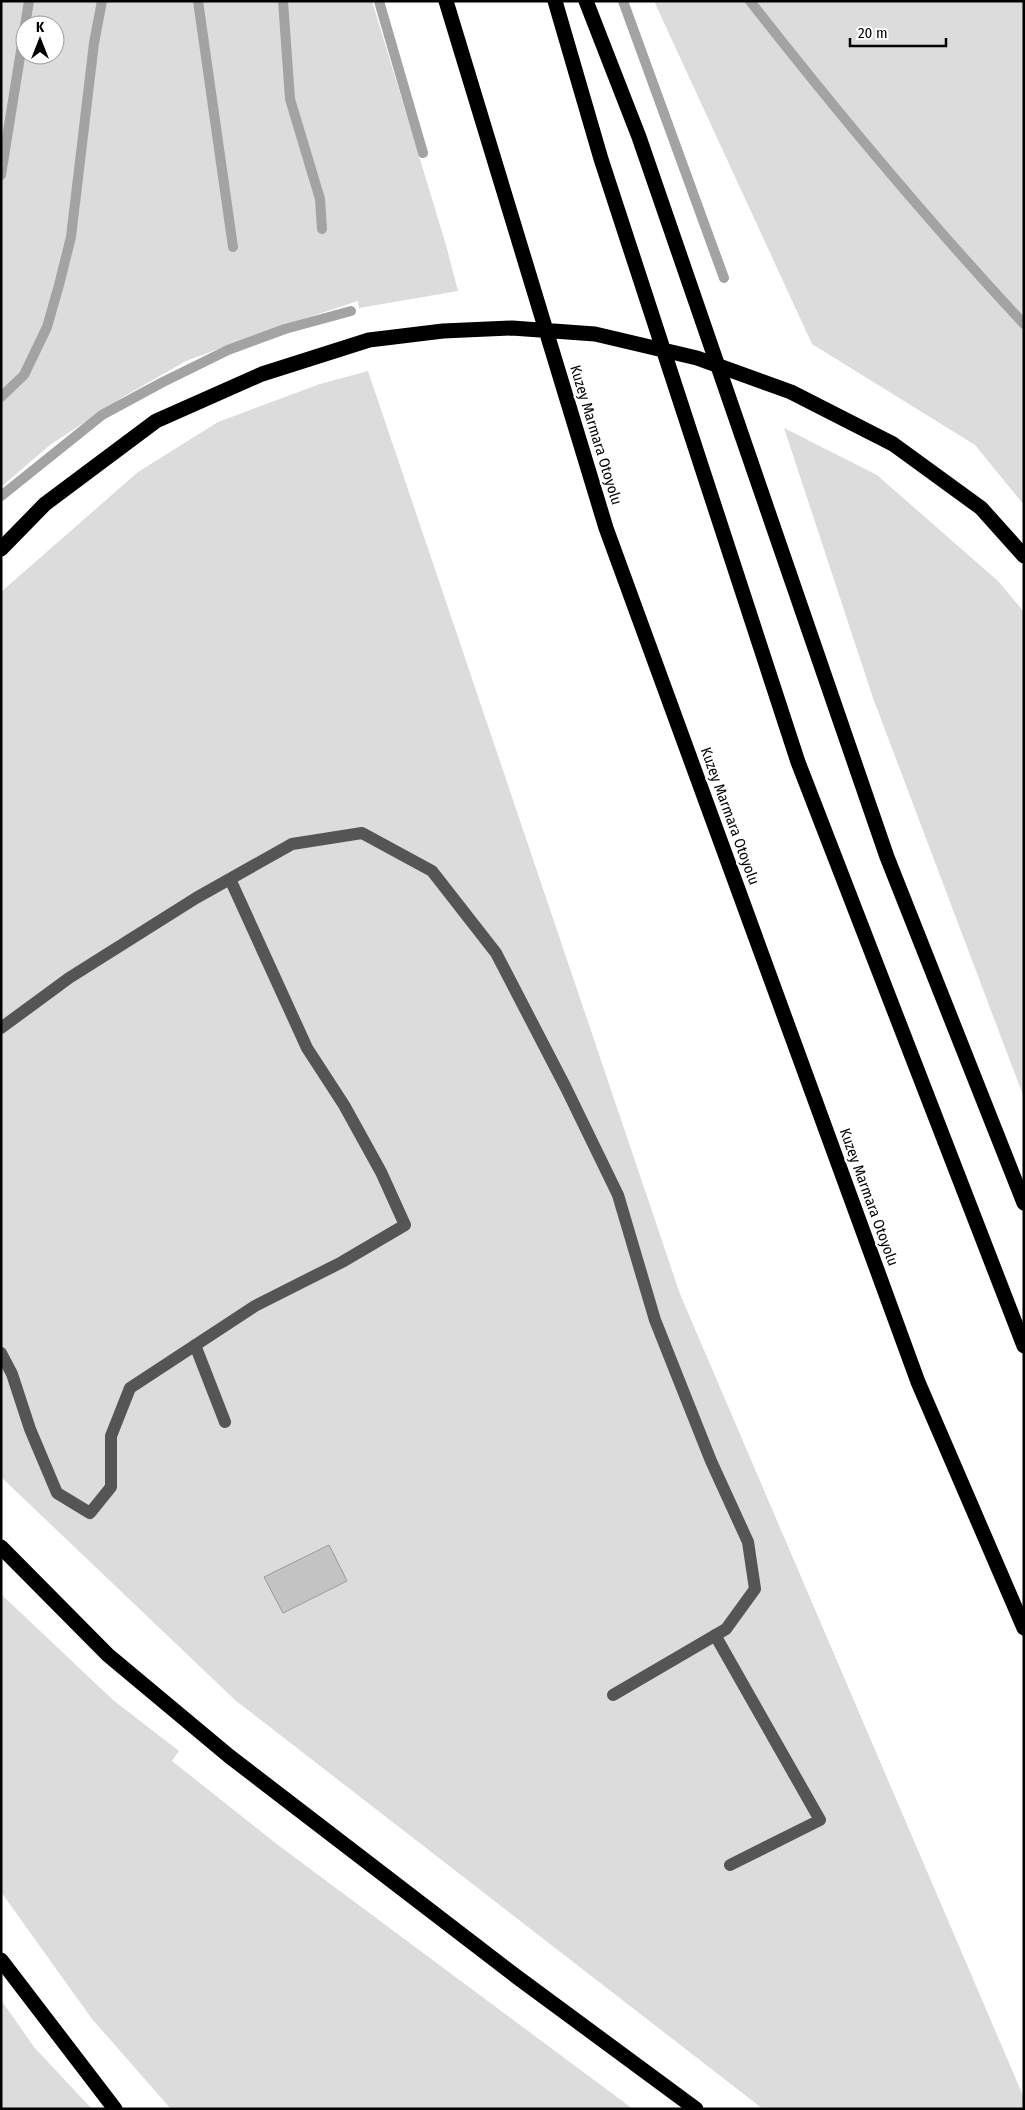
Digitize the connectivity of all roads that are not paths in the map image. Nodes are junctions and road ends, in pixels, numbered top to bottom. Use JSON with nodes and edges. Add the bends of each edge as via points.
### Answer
{"nodes":[{"id":1,"x":446,"y":1,"type":"edge"},
{"id":2,"x":555,"y":1,"type":"edge"},
{"id":3,"x":586,"y":1,"type":"edge"},
{"id":4,"x":1,"y":549,"type":"edge"},
{"id":5,"x":1024,"y":556,"type":"edge"},
{"id":6,"x":230,"y":879,"type":"junction"},
{"id":7,"x":1,"y":1028,"type":"edge"},
{"id":8,"x":1024,"y":1203,"type":"edge"},
{"id":9,"x":195,"y":1345,"type":"junction"},
{"id":10,"x":1024,"y":1346,"type":"edge"},
{"id":11,"x":1,"y":1353,"type":"edge"},
{"id":12,"x":225,"y":1422,"type":"dead end"},
{"id":13,"x":1,"y":1547,"type":"edge"},
{"id":14,"x":1024,"y":1628,"type":"edge"},
{"id":15,"x":715,"y":1635,"type":"junction"},
{"id":16,"x":613,"y":1695,"type":"dead end"},
{"id":17,"x":730,"y":1865,"type":"dead end"},
{"id":18,"x":1,"y":1960,"type":"edge"},
{"id":19,"x":114,"y":2109,"type":"edge"},
{"id":20,"x":696,"y":2109,"type":"edge"}],
"edges":[{"from":1,"to":14,"type":"highway","name":"Kuzey Marmara Otoyolu","via":[[606,528],[918,1382]]},
{"from":2,"to":10,"type":"highway","via":[[601,159],[798,762]]},
{"from":3,"to":8,"type":"highway","via":[[639,138],[887,857]]},
{"from":4,"to":5,"type":"highway","via":[[45,504],[156,421],[262,374],[369,340],[443,331],[512,328],[595,334],[697,358],[791,392],[893,444],[980,508]]},
{"from":6,"to":7,"type":"street","via":[[69,978]]},
{"from":6,"to":9,"type":"street","via":[[308,1048],[382,1172],[405,1225],[342,1262],[255,1306]]},
{"from":6,"to":15,"type":"street","via":[[292,844],[362,833],[432,871],[496,952],[618,1195],[655,1320],[711,1461],[748,1542],[755,1590],[726,1629]]},
{"from":9,"to":11,"type":"street","via":[[130,1388],[111,1436],[111,1487],[90,1513],[57,1493]]},
{"from":9,"to":12,"type":"street"},
{"from":13,"to":20,"type":"highway","via":[[108,1655],[230,1756],[517,1977]]},
{"from":15,"to":16,"type":"street"},
{"from":15,"to":17,"type":"street","via":[[820,1820]]},
{"from":18,"to":19,"type":"highway"}]}
